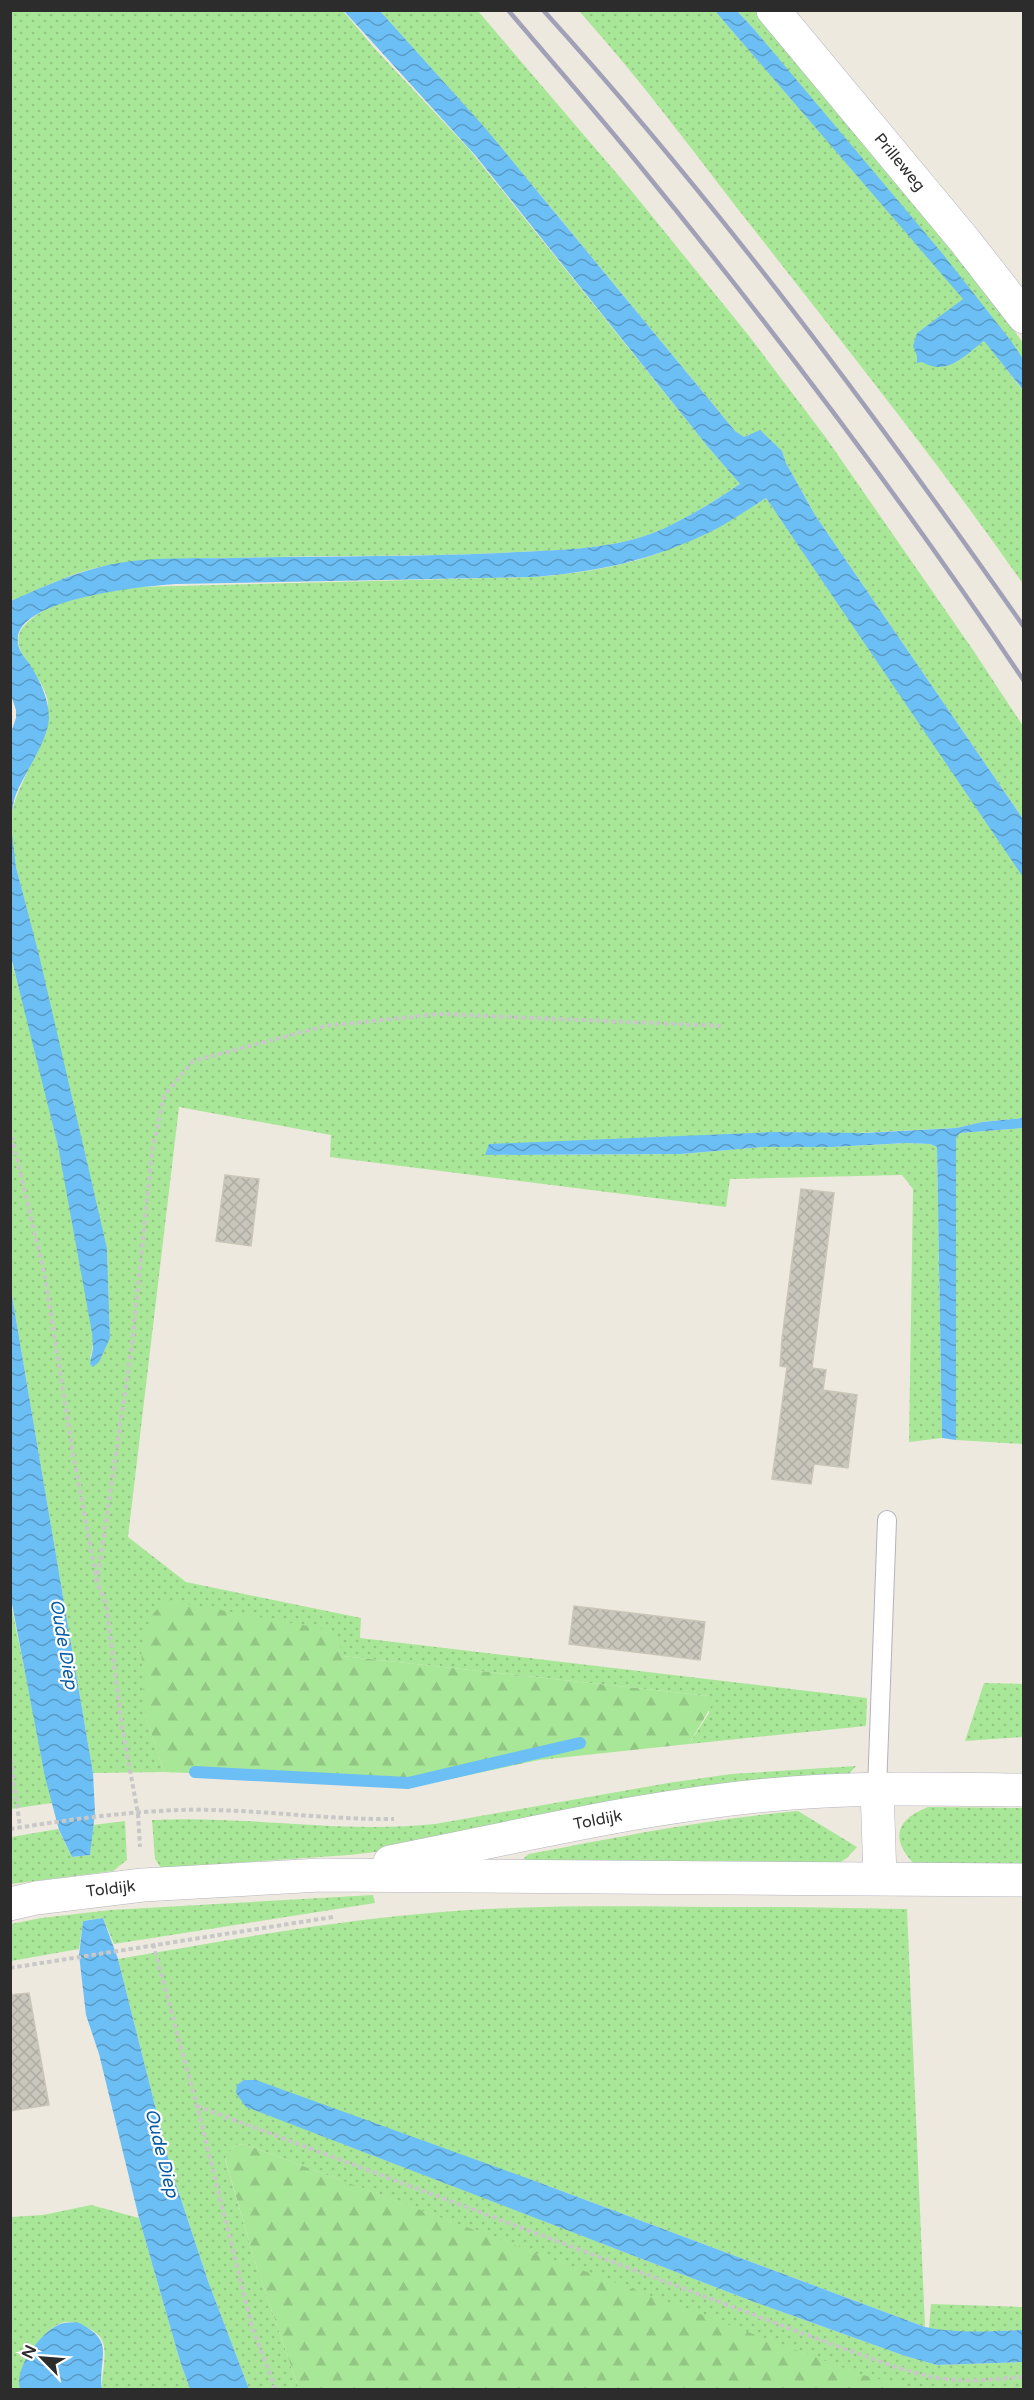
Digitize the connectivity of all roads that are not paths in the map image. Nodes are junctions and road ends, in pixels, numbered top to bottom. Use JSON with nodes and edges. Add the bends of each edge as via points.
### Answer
{"nodes":[{"id":1,"x":773,"y":10,"type":"edge"},
{"id":2,"x":1023,"y":317,"type":"edge"},
{"id":3,"x":887,"y":1520,"type":"dead end"},
{"id":4,"x":877,"y":1789,"type":"junction"},
{"id":5,"x":1023,"y":1790,"type":"edge"},
{"id":6,"x":320,"y":1875,"type":"junction"},
{"id":7,"x":880,"y":1878,"type":"junction"},
{"id":8,"x":1023,"y":1880,"type":"edge"},
{"id":9,"x":10,"y":1904,"type":"edge"}],
"edges":[{"from":1,"to":2,"type":"street","name":"Prilleweg","via":[[965,241]]},
{"from":3,"to":4,"type":"lane"},
{"from":4,"to":5,"type":"street","name":"Toldijk"},
{"from":4,"to":6,"type":"street","name":"Toldijk","via":[[792,1793],[677,1807]]},
{"from":4,"to":7,"type":"street"},
{"from":6,"to":7,"type":"street","name":"Toldijk"},
{"from":6,"to":9,"type":"street","name":"Toldijk","via":[[143,1885]]},
{"from":7,"to":8,"type":"street","name":"Toldijk"}]}
